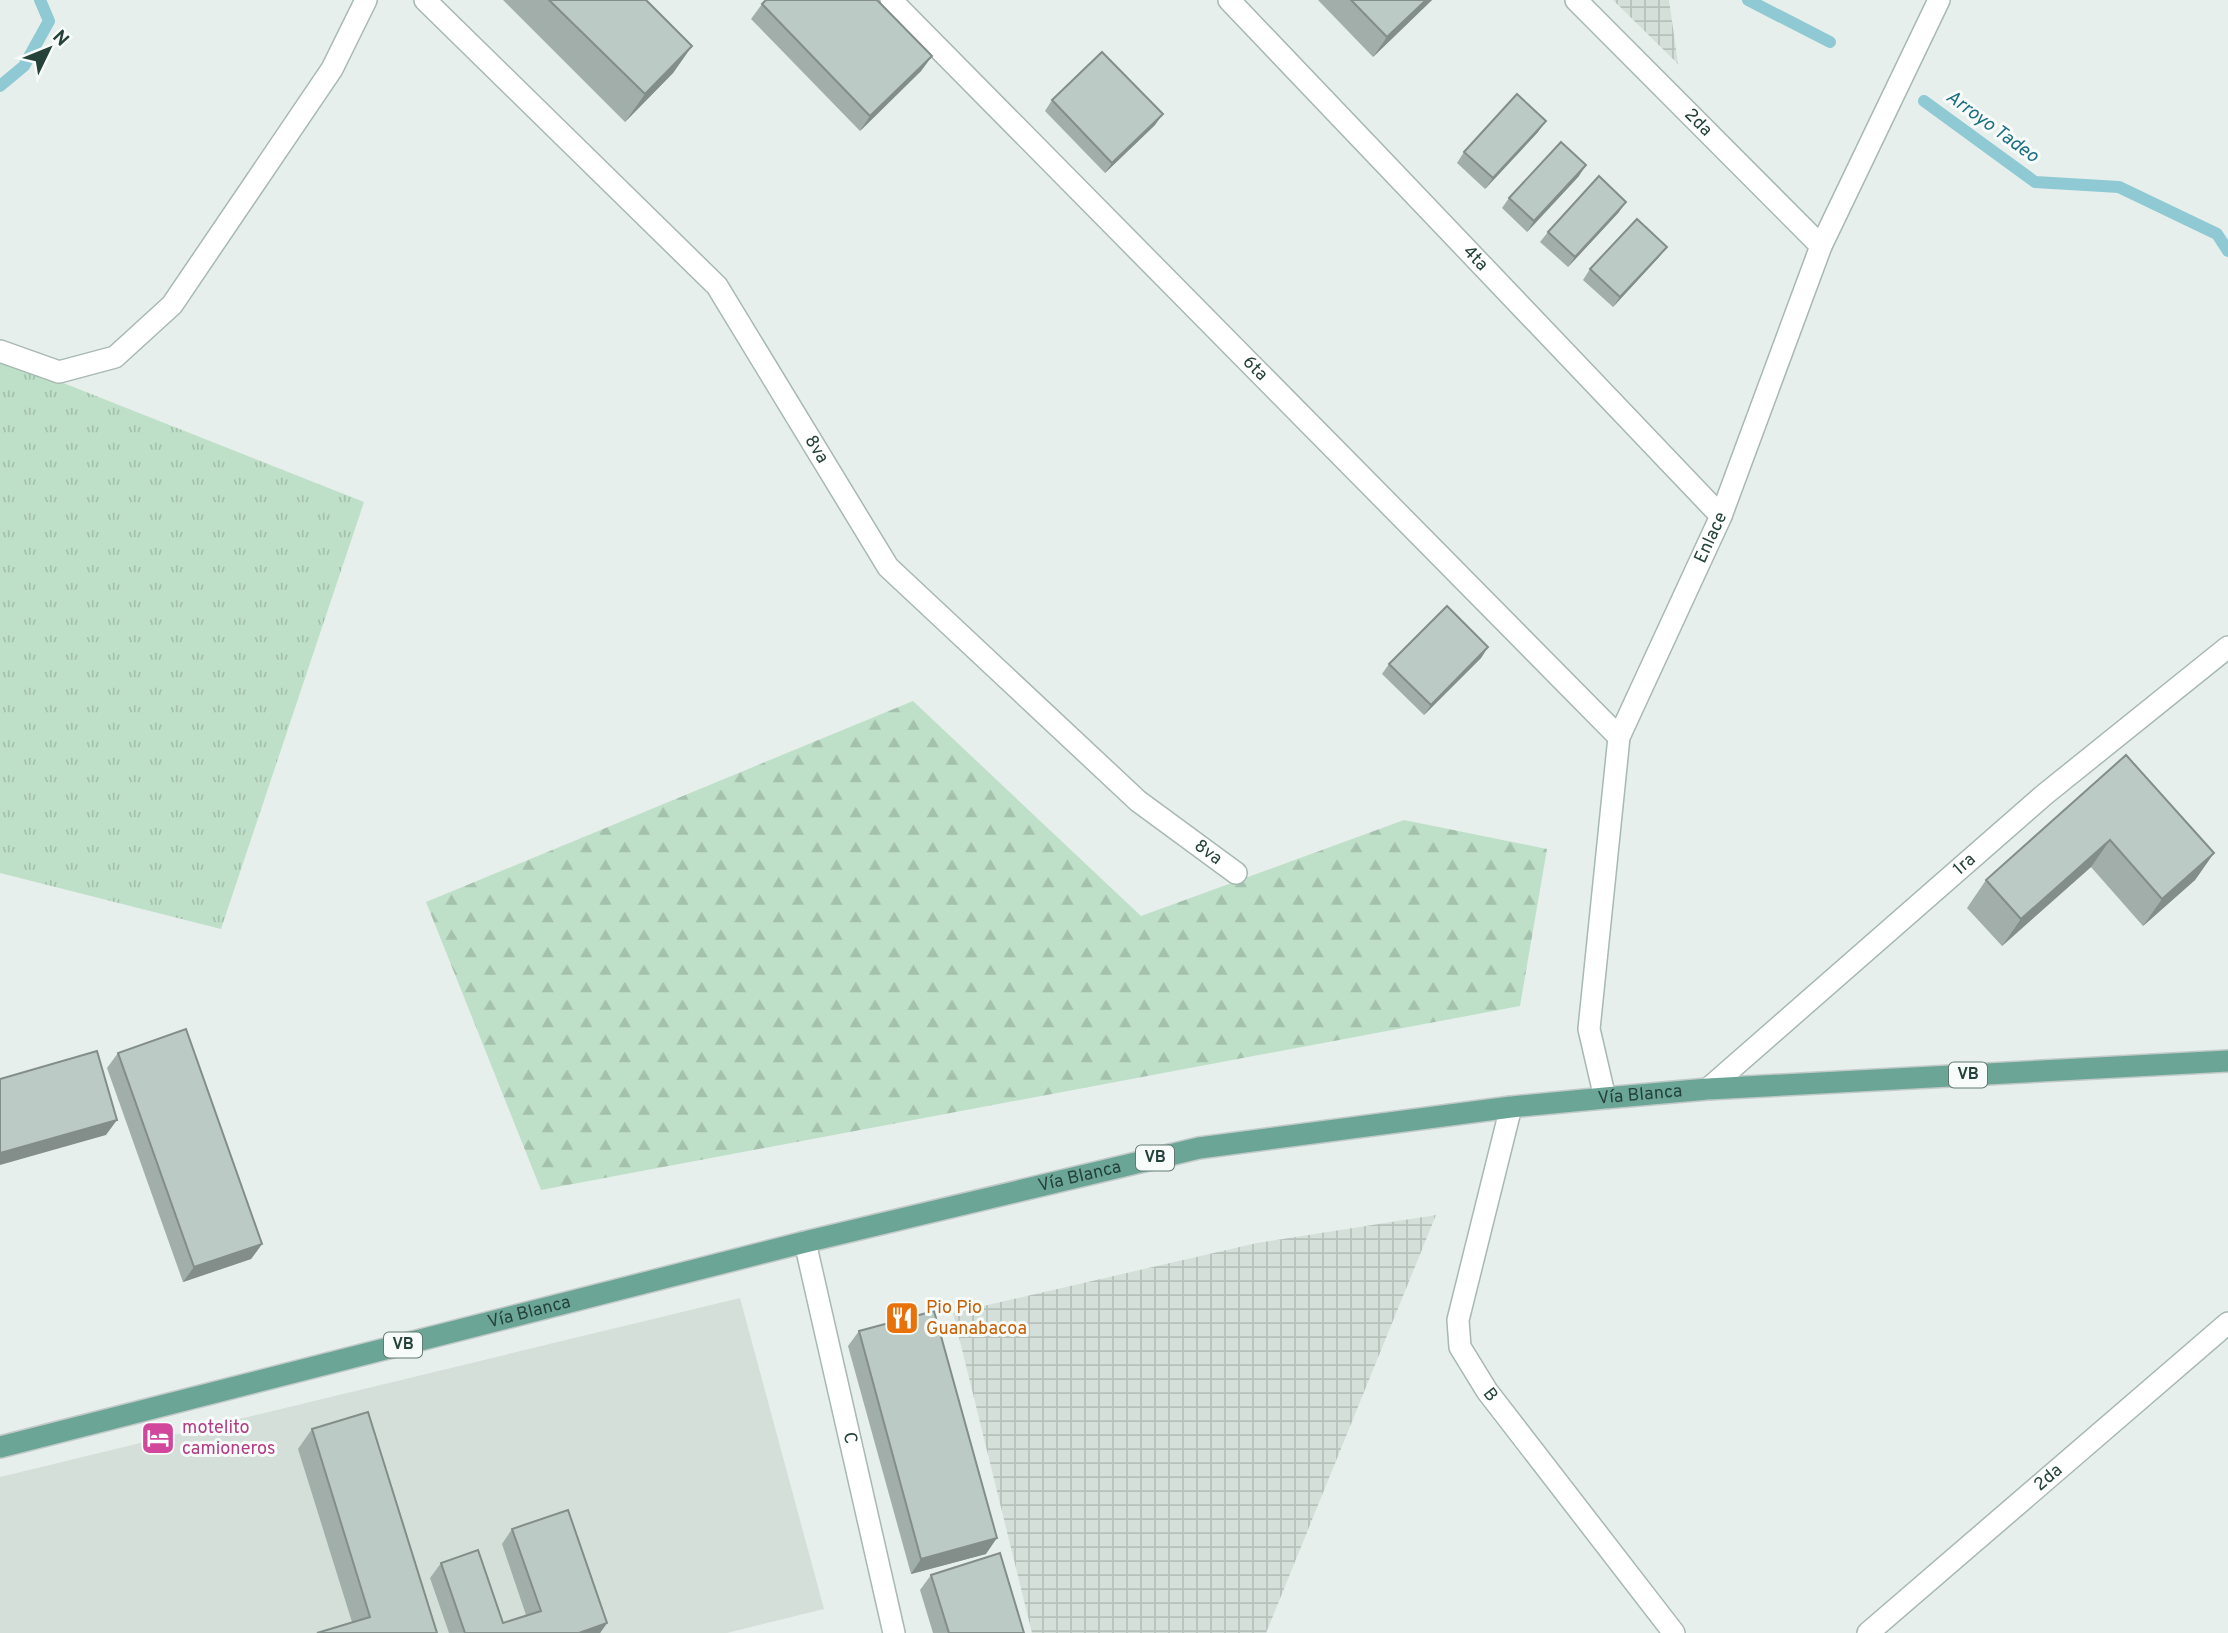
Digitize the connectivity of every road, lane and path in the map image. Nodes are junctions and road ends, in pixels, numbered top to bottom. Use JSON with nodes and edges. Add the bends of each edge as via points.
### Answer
{"nodes":[{"id":1,"x":366,"y":0,"type":"edge"},
{"id":2,"x":425,"y":0,"type":"edge"},
{"id":3,"x":891,"y":0,"type":"edge"},
{"id":4,"x":1229,"y":0,"type":"edge"},
{"id":5,"x":1576,"y":0,"type":"edge"},
{"id":6,"x":1940,"y":0,"type":"edge"},
{"id":7,"x":1821,"y":246,"type":"junction"},
{"id":8,"x":0,"y":351,"type":"edge"},
{"id":9,"x":1721,"y":516,"type":"junction"},
{"id":10,"x":2228,"y":646,"type":"edge"},
{"id":11,"x":1619,"y":737,"type":"junction"},
{"id":12,"x":1236,"y":873,"type":"dead end"},
{"id":13,"x":2228,"y":1061,"type":"edge"},
{"id":14,"x":1708,"y":1089,"type":"junction"},
{"id":15,"x":1605,"y":1098,"type":"junction"},
{"id":16,"x":1511,"y":1107,"type":"junction"},
{"id":17,"x":805,"y":1242,"type":"junction"},
{"id":18,"x":2228,"y":1322,"type":"edge"},
{"id":19,"x":0,"y":1447,"type":"edge"},
{"id":20,"x":894,"y":1633,"type":"edge"},
{"id":21,"x":1674,"y":1633,"type":"edge"},
{"id":22,"x":1868,"y":1633,"type":"edge"}],
"edges":[{"from":1,"to":8,"type":"street","via":[[332,69],[172,305],[115,357],[59,372]]},
{"from":2,"to":12,"type":"street","name":"8va","via":[[717,285],[888,567],[1138,801]]},
{"from":3,"to":11,"type":"street","name":"6ta"},
{"from":4,"to":9,"type":"street","name":"4ta"},
{"from":5,"to":7,"type":"street","name":"2da"},
{"from":6,"to":7,"type":"street","name":"Enlace"},
{"from":7,"to":9,"type":"street","name":"Enlace"},
{"from":9,"to":11,"type":"street","name":"Enlace"},
{"from":10,"to":14,"type":"street","name":"1ra","via":[[2044,794]]},
{"from":11,"to":15,"type":"street","name":"Enlace","via":[[1589,1029]]},
{"from":13,"to":14,"type":"main road","name":"Vía Blanca","number":"VB"},
{"from":14,"to":15,"type":"main road","name":"Vía Blanca","number":"VB"},
{"from":15,"to":16,"type":"main road","name":"Vía Blanca","number":"VB"},
{"from":16,"to":17,"type":"main road","name":"Vía Blanca","number":"VB","via":[[1199,1148]]},
{"from":16,"to":21,"type":"street","name":"B","via":[[1458,1320],[1460,1348],[1487,1391]]},
{"from":17,"to":19,"type":"main road","name":"Vía Blanca","number":"VB"},
{"from":17,"to":20,"type":"street","name":"C"},
{"from":18,"to":22,"type":"street","name":"2da"}]}
